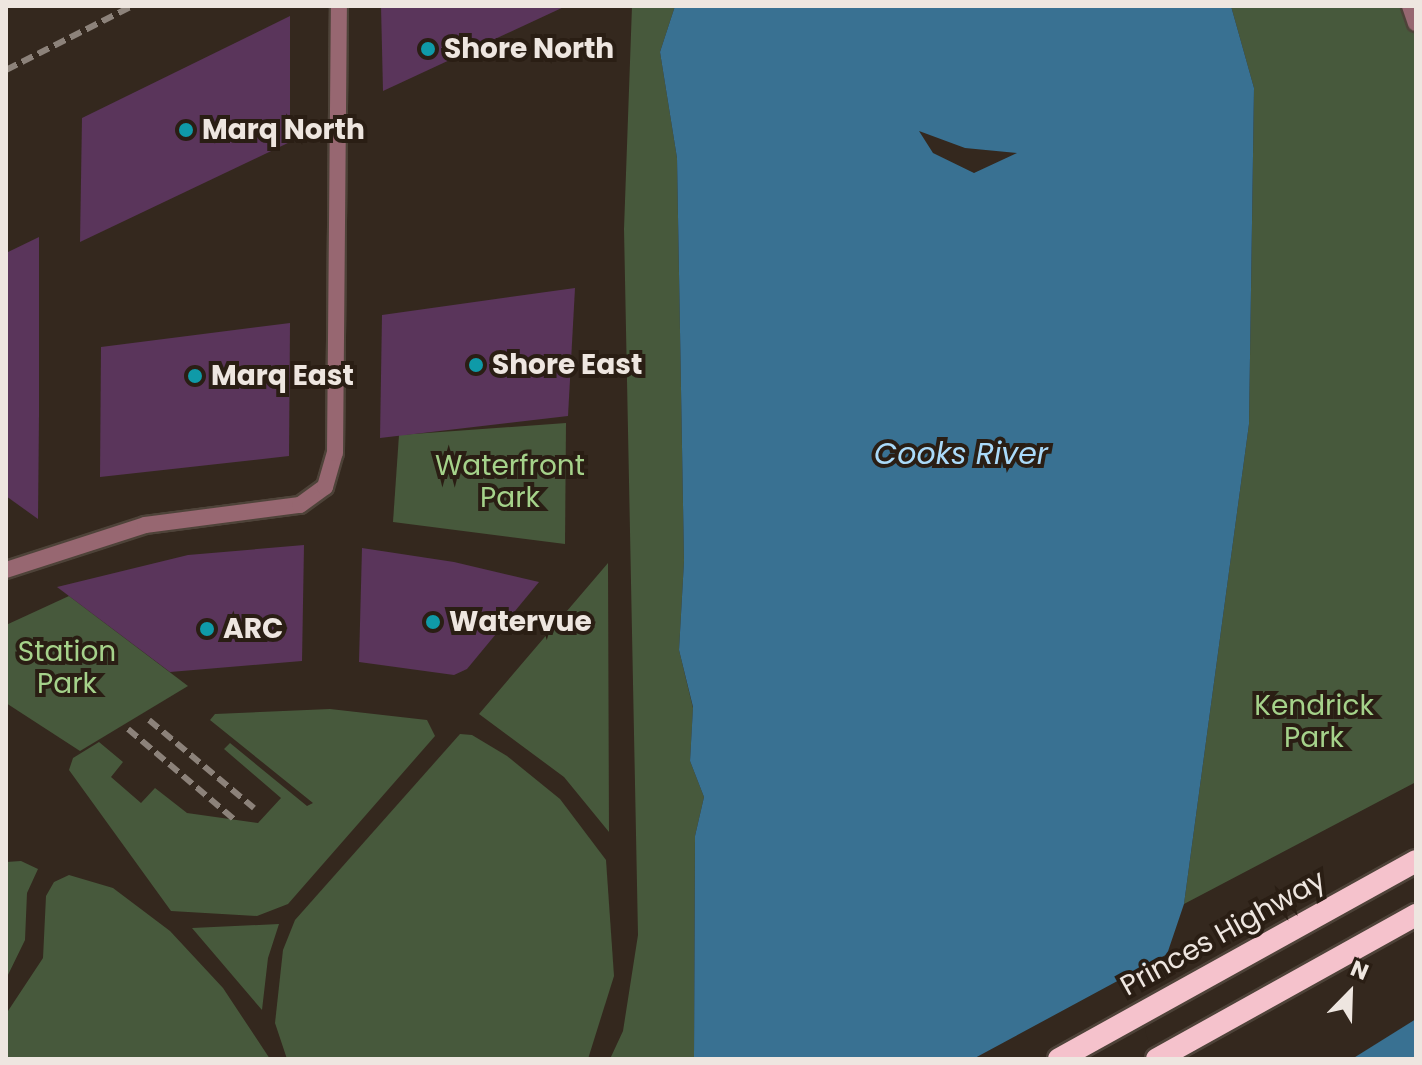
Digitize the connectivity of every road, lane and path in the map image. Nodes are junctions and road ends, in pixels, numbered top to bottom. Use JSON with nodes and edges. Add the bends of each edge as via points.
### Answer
{"nodes":[{"id":1,"x":339,"y":6,"type":"edge"},
{"id":2,"x":1410,"y":6,"type":"edge"},
{"id":3,"x":1416,"y":23,"type":"edge"},
{"id":4,"x":6,"y":570,"type":"edge"},
{"id":5,"x":1416,"y":861,"type":"edge"},
{"id":6,"x":1416,"y":915,"type":"edge"},
{"id":7,"x":1059,"y":1059,"type":"edge"},
{"id":8,"x":1157,"y":1059,"type":"edge"}],
"edges":[{"from":1,"to":4,"type":"street","via":[[335,453],[325,487],[300,505],[145,525]]},
{"from":2,"to":3,"type":"street"},
{"from":5,"to":7,"type":"highway","name":"Princes Highway"},
{"from":6,"to":8,"type":"highway"}]}
